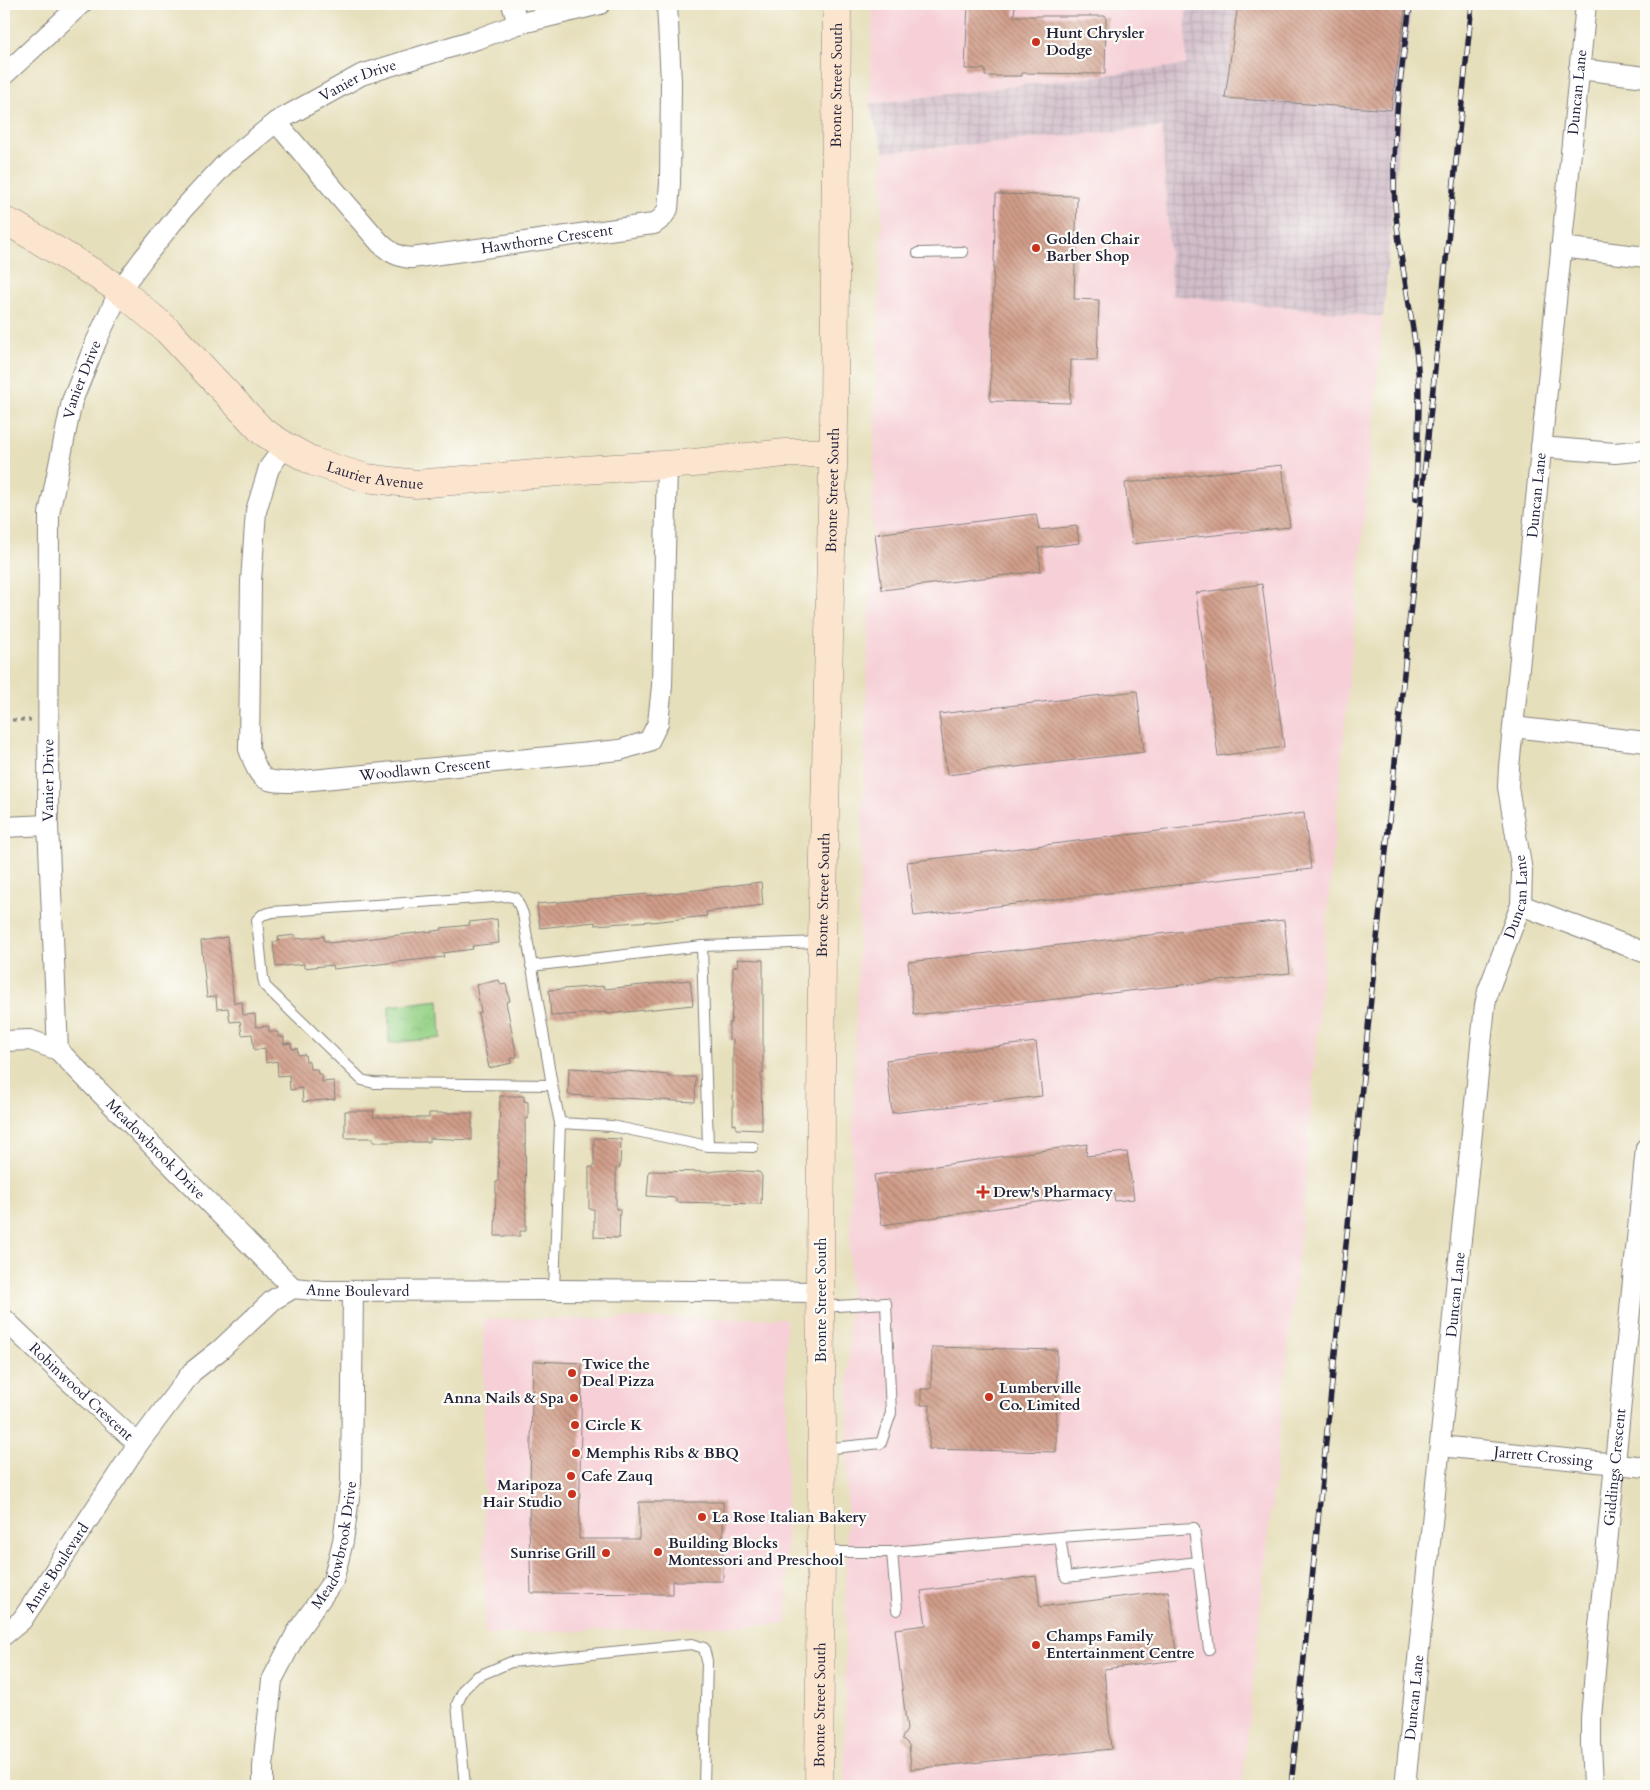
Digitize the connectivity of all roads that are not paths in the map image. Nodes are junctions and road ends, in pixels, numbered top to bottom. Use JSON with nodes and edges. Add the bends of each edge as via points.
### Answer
{"nodes":[{"id":1,"x":81,"y":4,"type":"edge"},
{"id":2,"x":512,"y":4,"type":"edge"},
{"id":3,"x":600,"y":4,"type":"edge"},
{"id":4,"x":667,"y":4,"type":"edge"},
{"id":5,"x":837,"y":4,"type":"edge"},
{"id":6,"x":1586,"y":4,"type":"edge"},
{"id":7,"x":518,"y":24,"type":"junction"},
{"id":8,"x":1579,"y":69,"type":"junction"},
{"id":9,"x":4,"y":74,"type":"edge"},
{"id":10,"x":1646,"y":76,"type":"edge"},
{"id":11,"x":276,"y":122,"type":"junction"},
{"id":12,"x":4,"y":221,"type":"edge"},
{"id":13,"x":1561,"y":248,"type":"junction"},
{"id":14,"x":963,"y":252,"type":"dead end"},
{"id":15,"x":918,"y":253,"type":"dead end"},
{"id":16,"x":1646,"y":257,"type":"edge"},
{"id":17,"x":120,"y":290,"type":"junction"},
{"id":18,"x":285,"y":446,"type":"junction"},
{"id":19,"x":1541,"y":447,"type":"junction"},
{"id":20,"x":1646,"y":450,"type":"edge"},
{"id":21,"x":832,"y":453,"type":"junction"},
{"id":22,"x":667,"y":465,"type":"junction"},
{"id":23,"x":1513,"y":727,"type":"junction"},
{"id":24,"x":1646,"y":742,"type":"edge"},
{"id":25,"x":48,"y":825,"type":"junction"},
{"id":26,"x":4,"y":827,"type":"edge"},
{"id":27,"x":1521,"y":905,"type":"junction"},
{"id":28,"x":822,"y":942,"type":"junction"},
{"id":29,"x":702,"y":946,"type":"junction"},
{"id":30,"x":1646,"y":953,"type":"edge"},
{"id":31,"x":530,"y":966,"type":"junction"},
{"id":32,"x":4,"y":1041,"type":"edge"},
{"id":33,"x":58,"y":1050,"type":"junction"},
{"id":34,"x":552,"y":1085,"type":"junction"},
{"id":35,"x":560,"y":1123,"type":"junction"},
{"id":36,"x":708,"y":1146,"type":"junction"},
{"id":37,"x":753,"y":1147,"type":"dead end"},
{"id":38,"x":1646,"y":1148,"type":"edge"},
{"id":39,"x":293,"y":1288,"type":"junction"},
{"id":40,"x":353,"y":1290,"type":"junction"},
{"id":41,"x":554,"y":1290,"type":"junction"},
{"id":42,"x":820,"y":1299,"type":"junction"},
{"id":43,"x":4,"y":1319,"type":"edge"},
{"id":44,"x":138,"y":1444,"type":"junction"},
{"id":45,"x":1440,"y":1446,"type":"junction"},
{"id":46,"x":822,"y":1449,"type":"junction"},
{"id":47,"x":1616,"y":1464,"type":"junction"},
{"id":48,"x":1646,"y":1467,"type":"edge"},
{"id":49,"x":1060,"y":1537,"type":"junction"},
{"id":50,"x":822,"y":1552,"type":"junction"},
{"id":51,"x":892,"y":1552,"type":"junction"},
{"id":52,"x":1198,"y":1562,"type":"junction"},
{"id":53,"x":897,"y":1610,"type":"dead end"},
{"id":54,"x":4,"y":1635,"type":"edge"},
{"id":55,"x":1209,"y":1649,"type":"dead end"},
{"id":56,"x":263,"y":1786,"type":"edge"},
{"id":57,"x":465,"y":1786,"type":"edge"},
{"id":58,"x":704,"y":1786,"type":"edge"},
{"id":59,"x":819,"y":1786,"type":"edge"},
{"id":60,"x":1405,"y":1786,"type":"edge"},
{"id":61,"x":1593,"y":1786,"type":"edge"}],
"edges":[{"from":1,"to":9,"type":"street"},
{"from":2,"to":7,"type":"street"},
{"from":3,"to":7,"type":"street","name":"Vanier Drive"},
{"from":4,"to":11,"type":"street","name":"Hawthorne Crescent","via":[[671,81],[670,183],[668,209],[654,224],[484,249],[399,257],[380,243]]},
{"from":5,"to":21,"type":"main road","name":"Bronte Street South"},
{"from":6,"to":8,"type":"street","name":"Duncan Lane"},
{"from":7,"to":11,"type":"street","name":"Vanier Drive","via":[[362,75]]},
{"from":8,"to":10,"type":"street"},
{"from":8,"to":13,"type":"street","name":"Duncan Lane"},
{"from":11,"to":17,"type":"street","name":"Vanier Drive","via":[[227,162],[190,201]]},
{"from":12,"to":17,"type":"main road","name":"Laurier Avenue"},
{"from":13,"to":16,"type":"street"},
{"from":13,"to":19,"type":"street","name":"Duncan Lane"},
{"from":14,"to":15,"type":"lane"},
{"from":17,"to":18,"type":"main road","name":"Laurier Avenue","via":[[167,330],[262,431]]},
{"from":17,"to":25,"type":"street","name":"Vanier Drive","via":[[72,401],[49,514]]},
{"from":18,"to":22,"type":"main road","name":"Laurier Avenue","via":[[314,462],[366,478],[416,484]]},
{"from":18,"to":22,"type":"street","name":"Woodlawn Crescent","via":[[269,468],[256,511],[251,581],[249,749],[259,775],[272,782],[620,750],[649,741],[658,723],[662,686]]},
{"from":19,"to":20,"type":"street","via":[[1615,453]]},
{"from":19,"to":23,"type":"street","name":"Duncan Lane"},
{"from":21,"to":22,"type":"main road","name":"Laurier Avenue","via":[[786,452]]},
{"from":21,"to":28,"type":"main road","name":"Bronte Street South"},
{"from":23,"to":24,"type":"street"},
{"from":23,"to":27,"type":"street","name":"Duncan Lane","via":[[1508,787],[1521,861]]},
{"from":25,"to":26,"type":"street"},
{"from":25,"to":33,"type":"street","name":"Vanier Drive"},
{"from":27,"to":30,"type":"street"},
{"from":27,"to":45,"type":"street","name":"Duncan Lane","via":[[1484,1005]]},
{"from":28,"to":29,"type":"lane"},
{"from":28,"to":42,"type":"main road","name":"Bronte Street South"},
{"from":29,"to":31,"type":"lane"},
{"from":29,"to":36,"type":"lane"},
{"from":31,"to":34,"type":"lane"},
{"from":31,"to":34,"type":"lane","via":[[520,904],[516,898],[508,896],[272,912],[257,920],[265,986],[362,1080],[374,1083]]},
{"from":32,"to":33,"type":"street","name":"Meadowbrook Drive","via":[[30,1040]]},
{"from":33,"to":39,"type":"street","name":"Meadowbrook Drive"},
{"from":34,"to":35,"type":"lane"},
{"from":35,"to":36,"type":"lane","via":[[612,1126]]},
{"from":35,"to":41,"type":"lane"},
{"from":36,"to":37,"type":"lane"},
{"from":38,"to":47,"type":"street","name":"Giddings Crescent"},
{"from":39,"to":40,"type":"street","name":"Anne Boulevard"},
{"from":39,"to":44,"type":"street","name":"Anne Boulevard","via":[[273,1300],[192,1372]]},
{"from":40,"to":41,"type":"street","name":"Anne Boulevard"},
{"from":40,"to":56,"type":"street","name":"Meadowbrook Drive","via":[[351,1483],[343,1541],[333,1581],[297,1632],[272,1680]]},
{"from":41,"to":42,"type":"street","name":"Anne Boulevard"},
{"from":42,"to":46,"type":"main road","name":"Bronte Street South"},
{"from":42,"to":46,"type":"lane","via":[[886,1303],[891,1413],[881,1443]]},
{"from":43,"to":44,"type":"street","name":"Robinwood Crescent"},
{"from":44,"to":54,"type":"street","name":"Anne Boulevard","via":[[22,1620]]},
{"from":45,"to":47,"type":"street","name":"Jarrett Crossing"},
{"from":45,"to":60,"type":"street","name":"Duncan Lane"},
{"from":46,"to":50,"type":"main road","name":"Bronte Street South"},
{"from":47,"to":48,"type":"street","name":"Jarrett Crossing"},
{"from":47,"to":61,"type":"street","name":"Giddings Crescent","via":[[1592,1709]]},
{"from":49,"to":51,"type":"lane"},
{"from":49,"to":52,"type":"lane","via":[[1194,1528]]},
{"from":49,"to":52,"type":"lane","via":[[1066,1577]]},
{"from":50,"to":51,"type":"lane"},
{"from":50,"to":59,"type":"main road","name":"Bronte Street South"},
{"from":51,"to":53,"type":"lane"},
{"from":52,"to":55,"type":"lane"},
{"from":57,"to":58,"type":"lane","via":[[457,1704],[464,1689],[476,1677],[512,1662],[692,1644],[704,1648],[708,1673]]}]}
